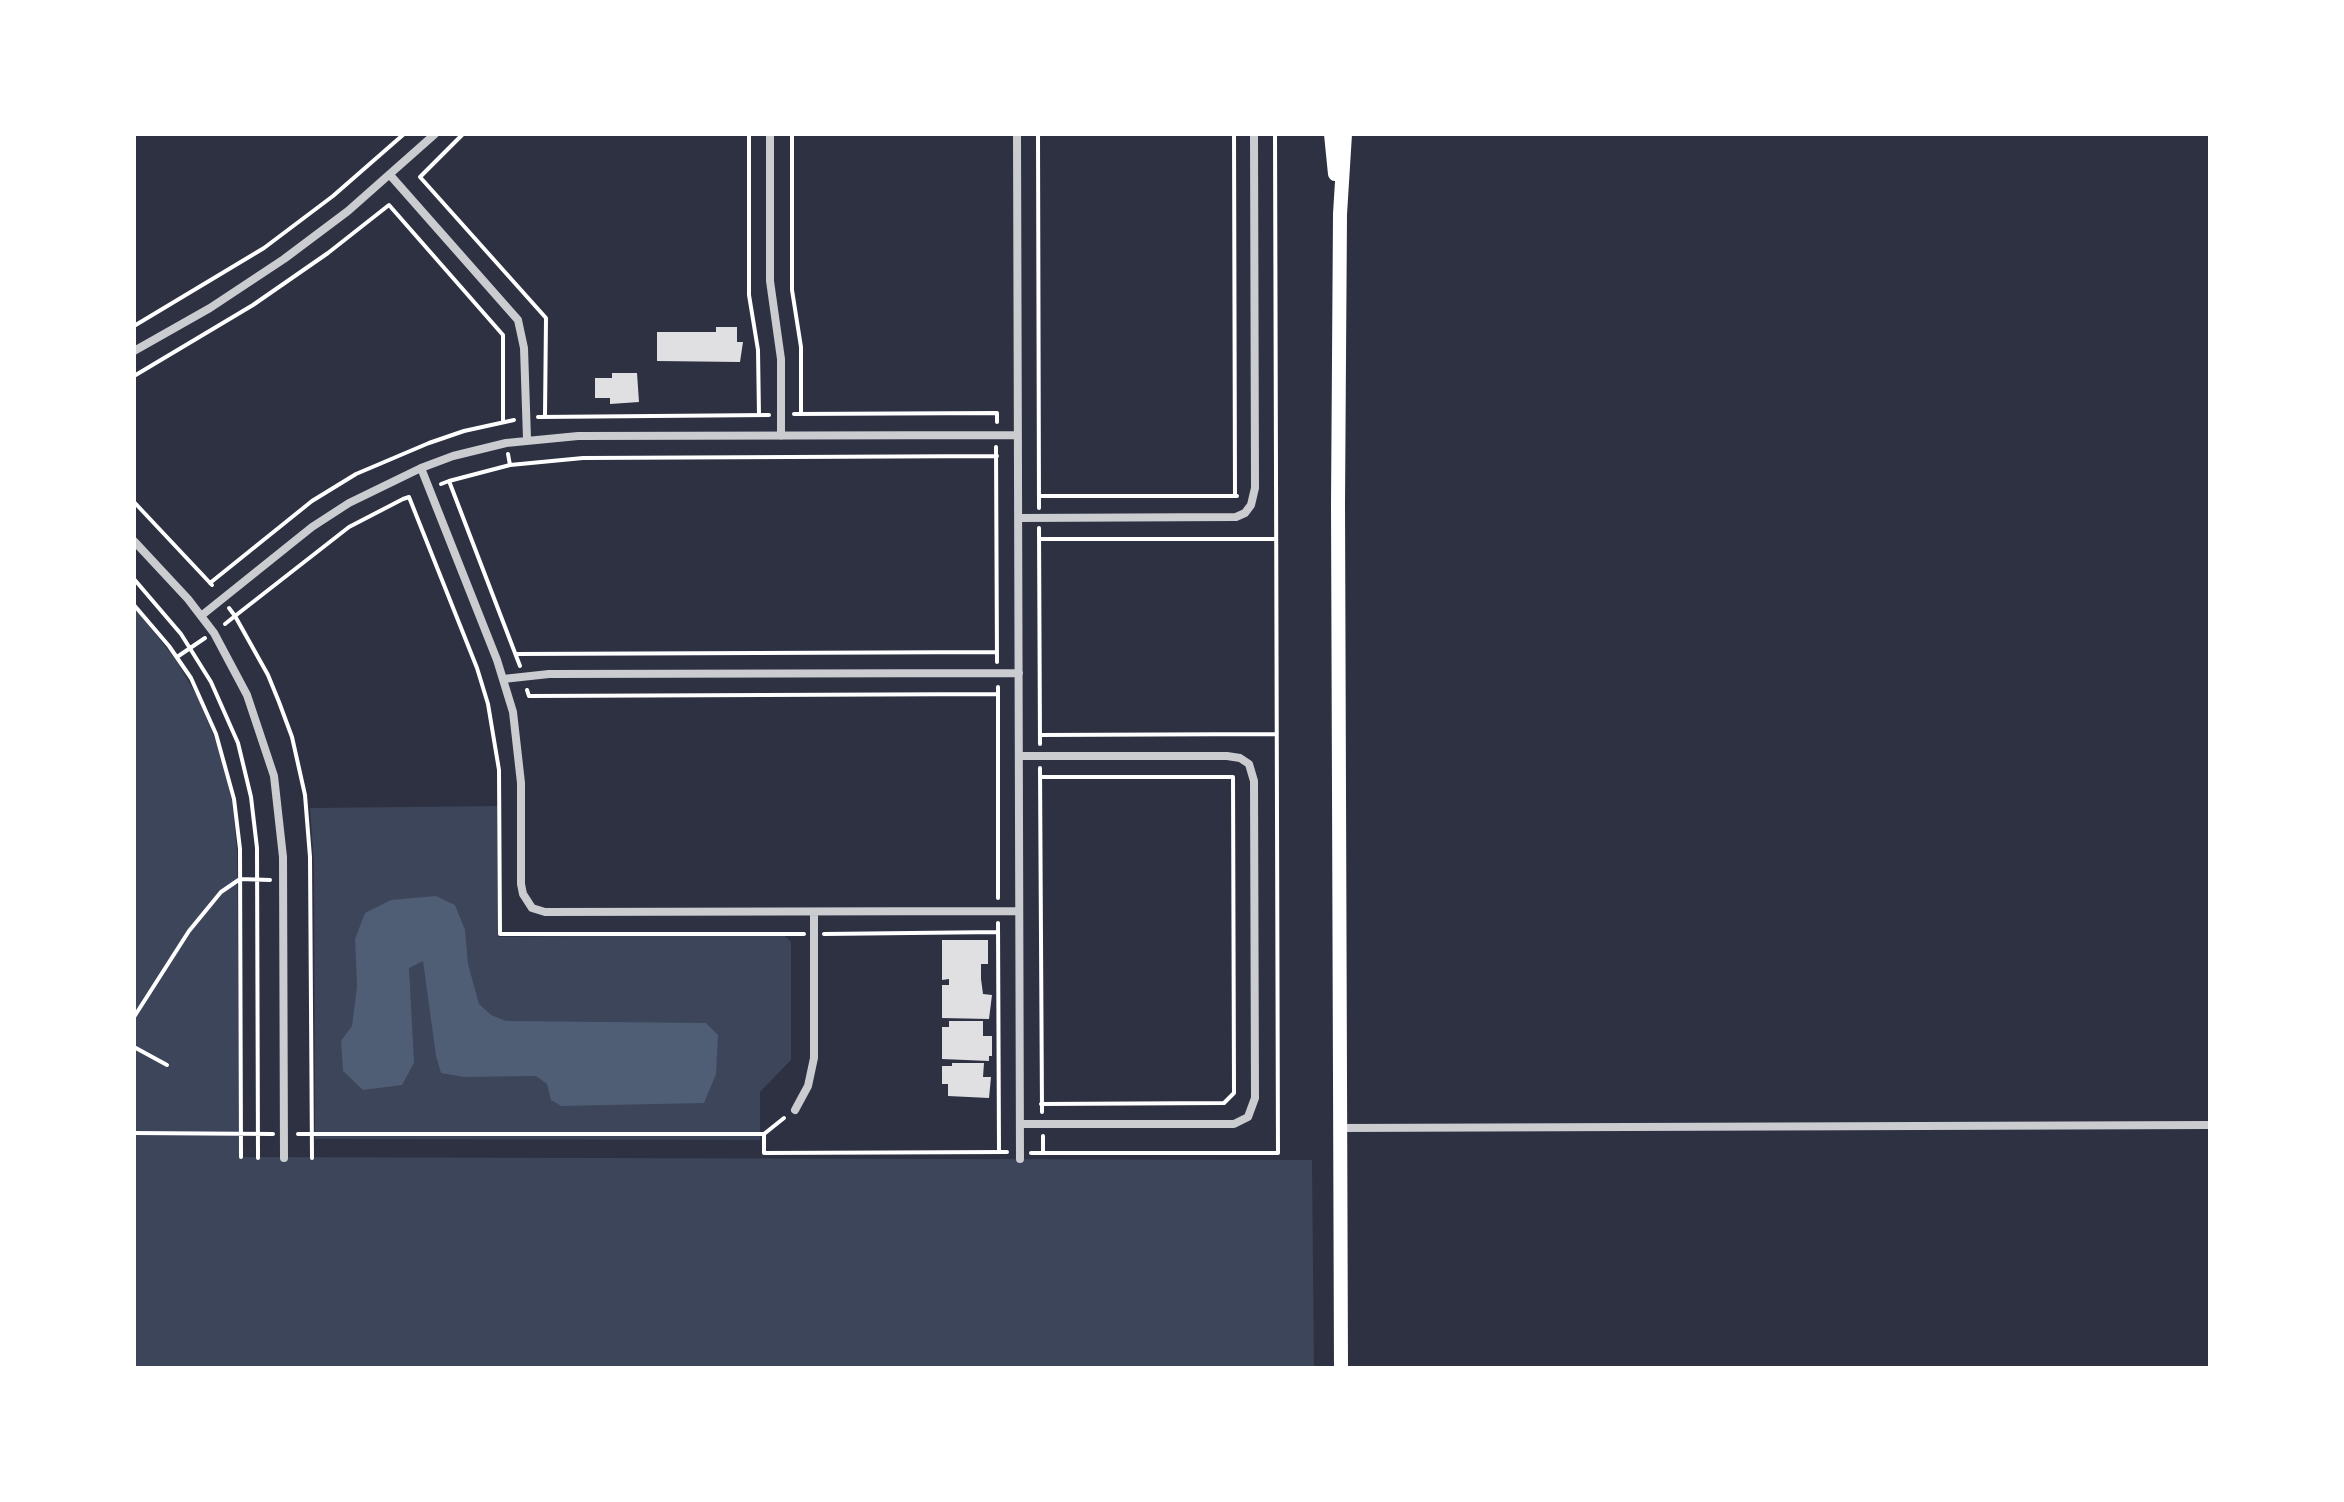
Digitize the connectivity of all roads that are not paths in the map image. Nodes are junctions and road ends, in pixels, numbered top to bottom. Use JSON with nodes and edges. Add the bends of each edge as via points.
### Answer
{"nodes":[{"id":1,"x":435,"y":134,"type":"edge"},
{"id":2,"x":770,"y":134,"type":"edge"},
{"id":3,"x":1017,"y":134,"type":"edge"},
{"id":4,"x":1254,"y":134,"type":"edge"},
{"id":5,"x":1331,"y":134,"type":"edge"},
{"id":6,"x":1345,"y":134,"type":"edge"},
{"id":7,"x":390,"y":175,"type":"junction"},
{"id":8,"x":1340,"y":214,"type":"junction"},
{"id":9,"x":134,"y":351,"type":"edge"},
{"id":10,"x":1018,"y":435,"type":"junction"},
{"id":11,"x":781,"y":436,"type":"junction"},
{"id":12,"x":527,"y":439,"type":"junction"},
{"id":13,"x":421,"y":468,"type":"junction"},
{"id":14,"x":1019,"y":518,"type":"junction"},
{"id":15,"x":134,"y":541,"type":"edge"},
{"id":16,"x":201,"y":616,"type":"junction"},
{"id":17,"x":1019,"y":673,"type":"junction"},
{"id":18,"x":503,"y":679,"type":"junction"},
{"id":19,"x":1019,"y":756,"type":"junction"},
{"id":20,"x":1019,"y":911,"type":"junction"},
{"id":21,"x":814,"y":912,"type":"junction"},
{"id":22,"x":795,"y":1110,"type":"road end"},
{"id":23,"x":1020,"y":1124,"type":"junction"},
{"id":24,"x":2210,"y":1125,"type":"edge"},
{"id":25,"x":1340,"y":1128,"type":"junction"},
{"id":26,"x":1020,"y":1156,"type":"road end"},
{"id":27,"x":284,"y":1158,"type":"dead end"},
{"id":28,"x":1341,"y":1368,"type":"edge"}],
"edges":[{"from":1,"to":7,"type":"street"},
{"from":2,"to":11,"type":"street","via":[[770,281],[781,359]]},
{"from":3,"to":10,"type":"street"},
{"from":4,"to":14,"type":"street","via":[[1254,496],[1249,509],[1228,518]]},
{"from":5,"to":8,"type":"main road"},
{"from":6,"to":8,"type":"main road"},
{"from":7,"to":9,"type":"street","via":[[250,283]]},
{"from":7,"to":12,"type":"street","via":[[518,320]]},
{"from":8,"to":25,"type":"main road"},
{"from":10,"to":11,"type":"street"},
{"from":10,"to":14,"type":"street"},
{"from":11,"to":12,"type":"street"},
{"from":12,"to":13,"type":"street"},
{"from":13,"to":16,"type":"street","via":[[328,516]]},
{"from":13,"to":18,"type":"street"},
{"from":14,"to":17,"type":"street"},
{"from":15,"to":16,"type":"street"},
{"from":16,"to":27,"type":"street","via":[[238,677],[264,739],[278,799],[284,880]]},
{"from":17,"to":18,"type":"street"},
{"from":17,"to":19,"type":"street"},
{"from":18,"to":21,"type":"street","via":[[520,757],[521,884],[532,908]]},
{"from":19,"to":20,"type":"street"},
{"from":19,"to":23,"type":"street","via":[[1235,757],[1249,764],[1254,777],[1255,1103],[1244,1120],[1234,1124]]},
{"from":20,"to":21,"type":"street"},
{"from":20,"to":23,"type":"street"},
{"from":21,"to":22,"type":"street","via":[[814,1058]]},
{"from":23,"to":26,"type":"street"},
{"from":24,"to":25,"type":"street"},
{"from":25,"to":28,"type":"main road"}]}
